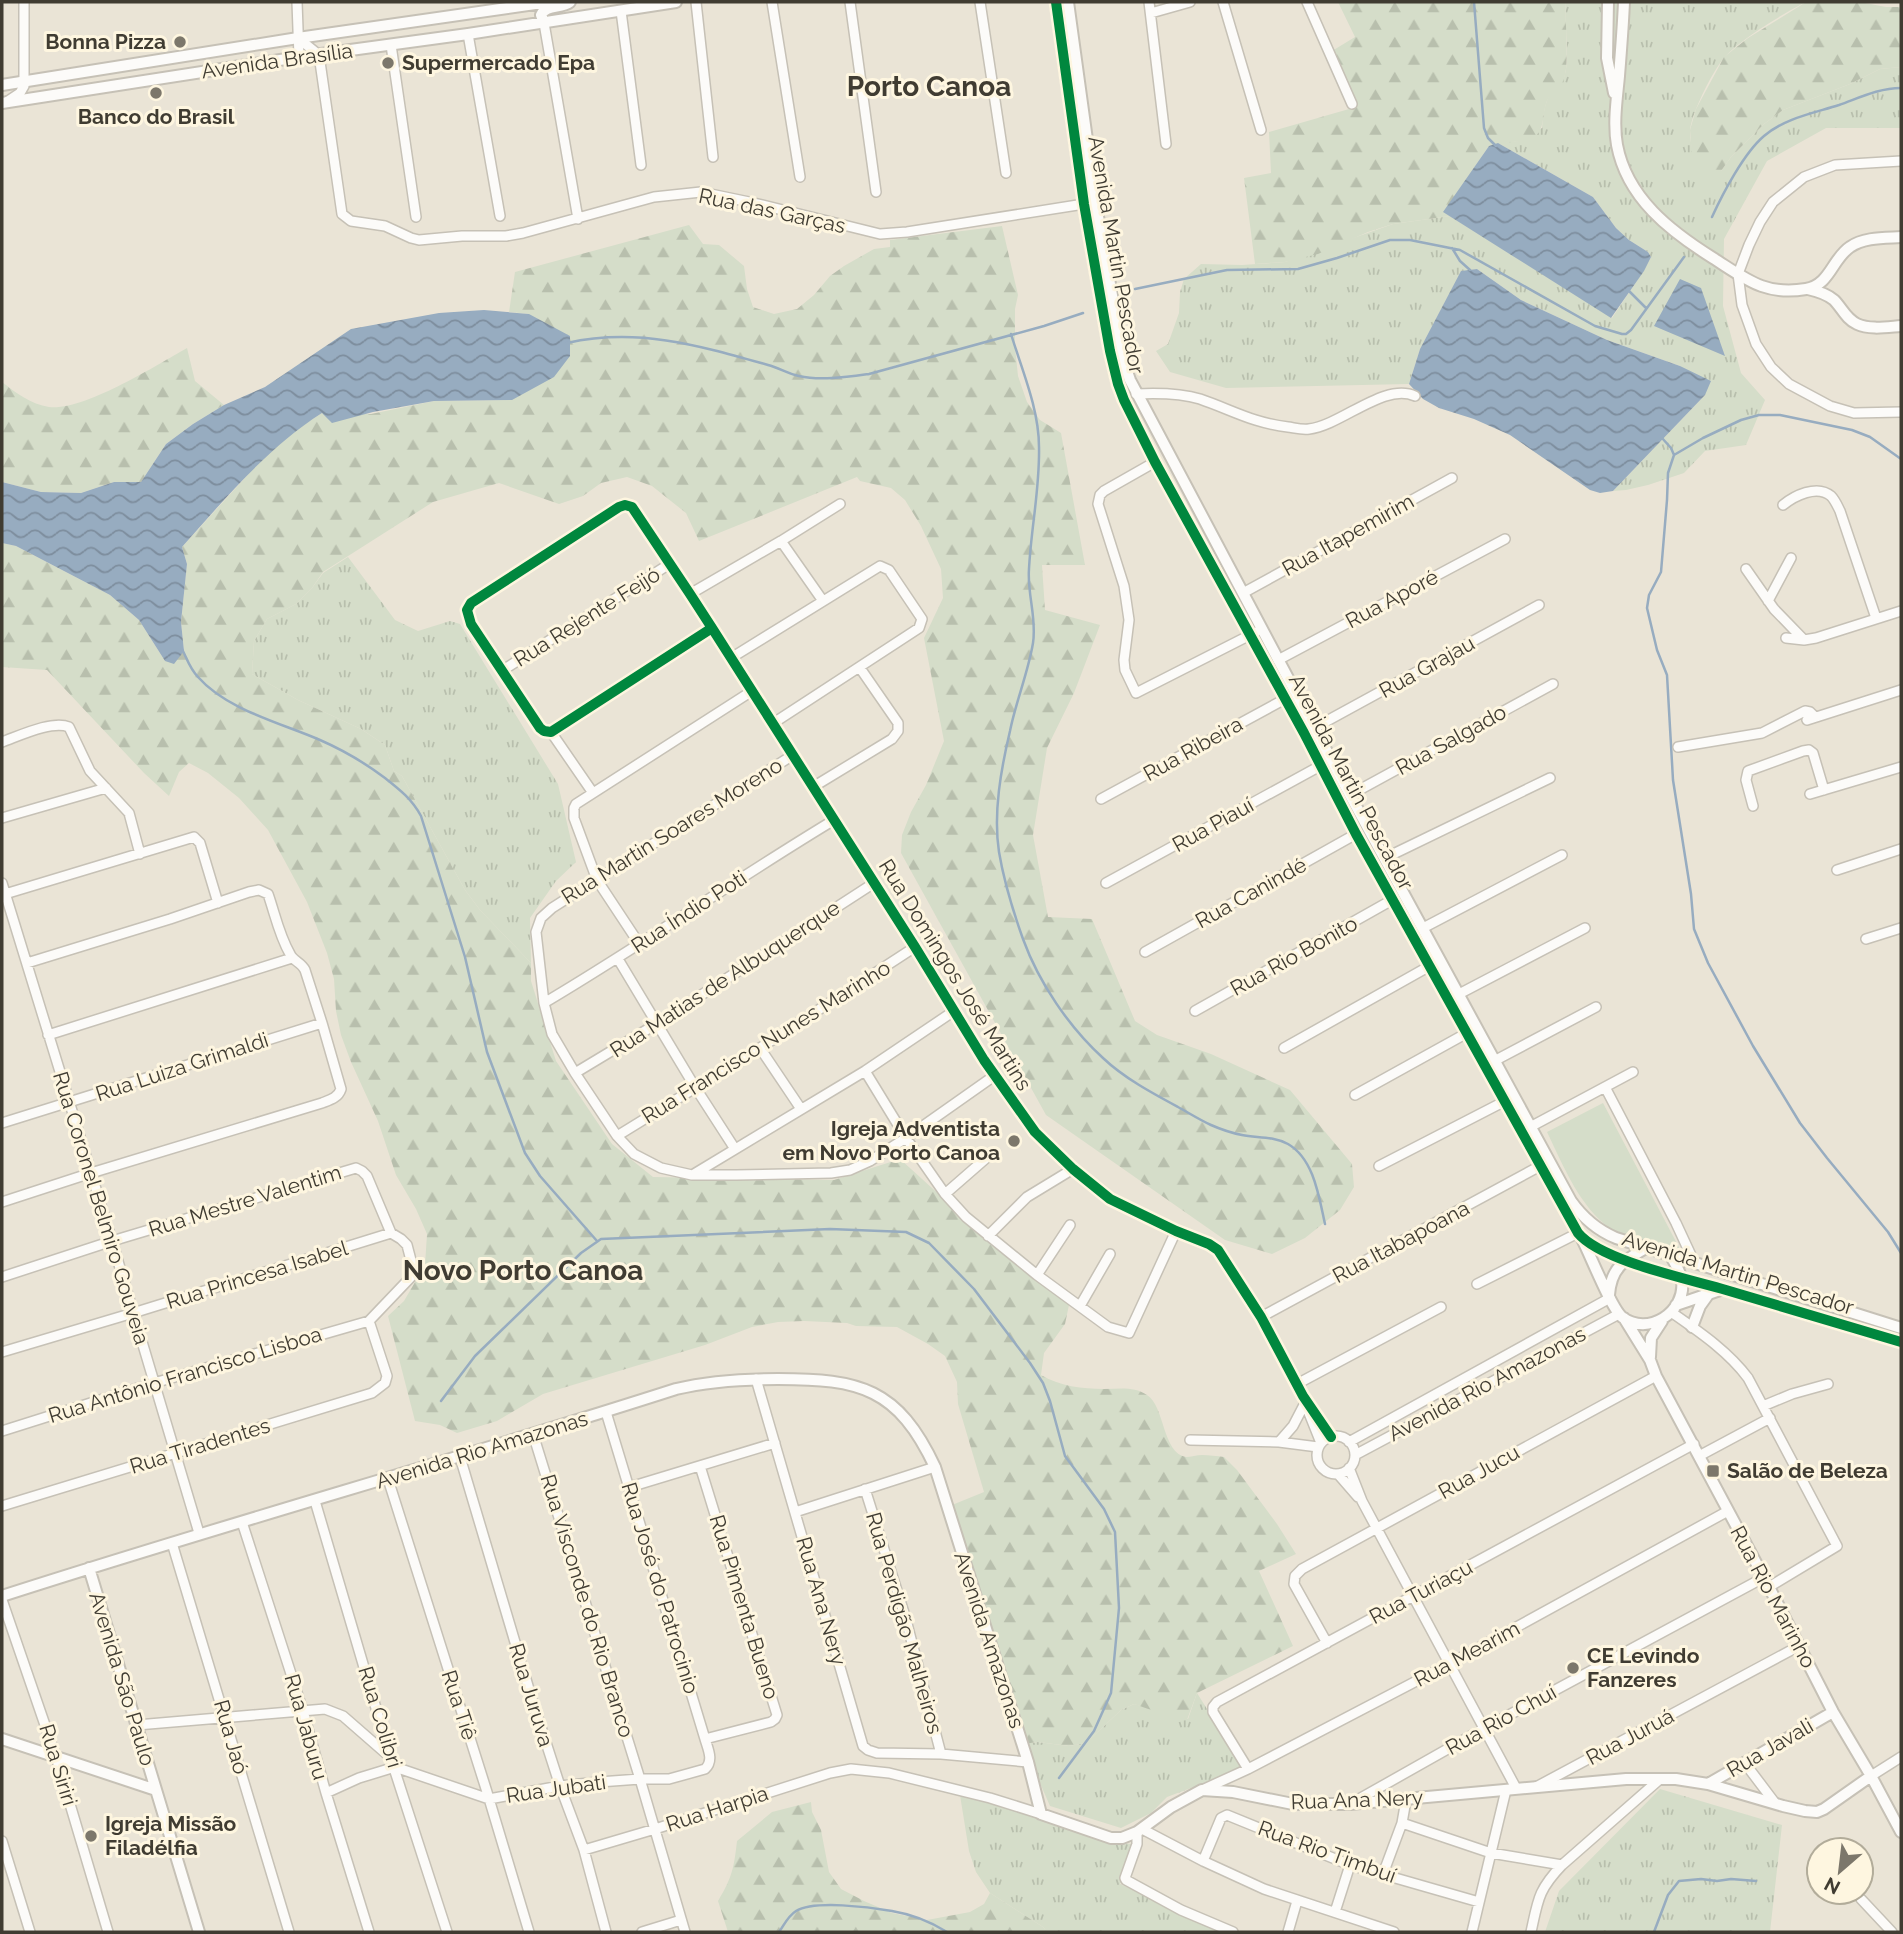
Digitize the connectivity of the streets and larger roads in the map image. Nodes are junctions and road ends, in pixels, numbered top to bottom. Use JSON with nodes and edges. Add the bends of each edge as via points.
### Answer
{"nodes":[{"id":1,"x":24,"y":2,"type":"edge"},
{"id":2,"x":297,"y":2,"type":"edge"},
{"id":3,"x":549,"y":2,"type":"edge"},
{"id":4,"x":570,"y":2,"type":"edge"},
{"id":5,"x":676,"y":2,"type":"edge"},
{"id":6,"x":696,"y":2,"type":"edge"},
{"id":7,"x":772,"y":2,"type":"edge"},
{"id":8,"x":850,"y":2,"type":"edge"},
{"id":9,"x":980,"y":2,"type":"edge"},
{"id":10,"x":1056,"y":2,"type":"edge"},
{"id":11,"x":1068,"y":2,"type":"edge"},
{"id":12,"x":1149,"y":2,"type":"edge"},
{"id":13,"x":1190,"y":2,"type":"edge"},
{"id":14,"x":1223,"y":2,"type":"edge"},
{"id":15,"x":1307,"y":2,"type":"edge"},
{"id":16,"x":1608,"y":2,"type":"edge"},
{"id":17,"x":1624,"y":2,"type":"edge"},
{"id":18,"x":504,"y":5,"type":"edge"},
{"id":19,"x":621,"y":11,"type":"junction"},
{"id":20,"x":1151,"y":13,"type":"junction"},
{"id":21,"x":544,"y":23,"type":"junction"},
{"id":22,"x":468,"y":34,"type":"junction"},
{"id":23,"x":298,"y":38,"type":"junction"},
{"id":24,"x":391,"y":45,"type":"junction"},
{"id":25,"x":319,"y":55,"type":"junction"},
{"id":26,"x":299,"y":57,"type":"junction"},
{"id":27,"x":24,"y":80,"type":"junction"},
{"id":28,"x":2,"y":85,"type":"edge"},
{"id":29,"x":4,"y":102,"type":"edge"},
{"id":30,"x":1352,"y":104,"type":"dead end"},
{"id":31,"x":1616,"y":106,"type":"junction"},
{"id":32,"x":1261,"y":130,"type":"dead end"},
{"id":33,"x":1166,"y":144,"type":"dead end"},
{"id":34,"x":713,"y":157,"type":"dead end"},
{"id":35,"x":1901,"y":161,"type":"edge"},
{"id":36,"x":641,"y":165,"type":"dead end"},
{"id":37,"x":1006,"y":173,"type":"dead end"},
{"id":38,"x":800,"y":177,"type":"dead end"},
{"id":39,"x":876,"y":192,"type":"dead end"},
{"id":40,"x":1084,"y":204,"type":"junction"},
{"id":41,"x":500,"y":216,"type":"dead end"},
{"id":42,"x":416,"y":217,"type":"dead end"},
{"id":43,"x":578,"y":219,"type":"junction"},
{"id":44,"x":1901,"y":237,"type":"edge"},
{"id":45,"x":1738,"y":274,"type":"junction"},
{"id":46,"x":1830,"y":274,"type":"junction"},
{"id":47,"x":1808,"y":289,"type":"junction"},
{"id":48,"x":1834,"y":300,"type":"junction"},
{"id":49,"x":1901,"y":326,"type":"edge"},
{"id":50,"x":1136,"y":394,"type":"junction"},
{"id":51,"x":1415,"y":396,"type":"dead end"},
{"id":52,"x":1901,"y":412,"type":"edge"},
{"id":53,"x":1155,"y":462,"type":"junction"},
{"id":54,"x":1452,"y":478,"type":"dead end"},
{"id":55,"x":840,"y":504,"type":"dead end"},
{"id":56,"x":1783,"y":505,"type":"dead end"},
{"id":57,"x":1505,"y":539,"type":"dead end"},
{"id":58,"x":781,"y":541,"type":"junction"},
{"id":59,"x":1791,"y":558,"type":"dead end"},
{"id":60,"x":671,"y":563,"type":"junction"},
{"id":61,"x":1746,"y":569,"type":"dead end"},
{"id":62,"x":1243,"y":593,"type":"junction"},
{"id":63,"x":690,"y":594,"type":"junction"},
{"id":64,"x":823,"y":601,"type":"junction"},
{"id":65,"x":1768,"y":601,"type":"junction"},
{"id":66,"x":1539,"y":605,"type":"dead end"},
{"id":67,"x":1901,"y":611,"type":"edge"},
{"id":68,"x":1876,"y":618,"type":"junction"},
{"id":69,"x":712,"y":628,"type":"junction"},
{"id":70,"x":1261,"y":629,"type":"junction"},
{"id":71,"x":1250,"y":635,"type":"junction"},
{"id":72,"x":1786,"y":638,"type":"dead end"},
{"id":73,"x":1804,"y":640,"type":"junction"},
{"id":74,"x":731,"y":658,"type":"junction"},
{"id":75,"x":1278,"y":660,"type":"junction"},
{"id":76,"x":860,"y":668,"type":"junction"},
{"id":77,"x":503,"y":670,"type":"junction"},
{"id":78,"x":1553,"y":684,"type":"dead end"},
{"id":79,"x":1901,"y":690,"type":"edge"},
{"id":80,"x":752,"y":691,"type":"junction"},
{"id":81,"x":1285,"y":699,"type":"junction"},
{"id":82,"x":772,"y":723,"type":"junction"},
{"id":83,"x":1314,"y":728,"type":"junction"},
{"id":84,"x":551,"y":732,"type":"junction"},
{"id":85,"x":2,"y":742,"type":"edge"},
{"id":86,"x":1678,"y":747,"type":"dead end"},
{"id":87,"x":793,"y":755,"type":"junction"},
{"id":88,"x":1320,"y":766,"type":"junction"},
{"id":89,"x":1901,"y":766,"type":"edge"},
{"id":90,"x":1550,"y":778,"type":"dead end"},
{"id":91,"x":813,"y":787,"type":"junction"},
{"id":92,"x":106,"y":788,"type":"junction"},
{"id":93,"x":1824,"y":790,"type":"junction"},
{"id":94,"x":593,"y":793,"type":"junction"},
{"id":95,"x":1810,"y":794,"type":"dead end"},
{"id":96,"x":1350,"y":795,"type":"junction"},
{"id":97,"x":1101,"y":799,"type":"dead end"},
{"id":98,"x":1341,"y":805,"type":"junction"},
{"id":99,"x":1754,"y":806,"type":"dead end"},
{"id":100,"x":2,"y":818,"type":"edge"},
{"id":101,"x":834,"y":820,"type":"junction"},
{"id":102,"x":1366,"y":824,"type":"junction"},
{"id":103,"x":1356,"y":834,"type":"junction"},
{"id":104,"x":1901,"y":849,"type":"edge"},
{"id":105,"x":139,"y":854,"type":"junction"},
{"id":106,"x":1383,"y":855,"type":"junction"},
{"id":107,"x":1562,"y":855,"type":"dead end"},
{"id":108,"x":1837,"y":870,"type":"dead end"},
{"id":109,"x":597,"y":880,"type":"junction"},
{"id":110,"x":2,"y":883,"type":"edge"},
{"id":111,"x":874,"y":883,"type":"junction"},
{"id":112,"x":1106,"y":883,"type":"dead end"},
{"id":113,"x":5,"y":894,"type":"junction"},
{"id":114,"x":1392,"y":900,"type":"junction"},
{"id":115,"x":218,"y":903,"type":"junction"},
{"id":116,"x":1423,"y":928,"type":"junction"},
{"id":117,"x":1585,"y":928,"type":"dead end"},
{"id":118,"x":1901,"y":928,"type":"edge"},
{"id":119,"x":1866,"y":939,"type":"dead end"},
{"id":120,"x":640,"y":944,"type":"junction"},
{"id":121,"x":915,"y":947,"type":"junction"},
{"id":122,"x":1145,"y":952,"type":"dead end"},
{"id":123,"x":292,"y":958,"type":"junction"},
{"id":124,"x":618,"y":959,"type":"junction"},
{"id":125,"x":1441,"y":961,"type":"junction"},
{"id":126,"x":27,"y":964,"type":"junction"},
{"id":127,"x":1429,"y":967,"type":"junction"},
{"id":128,"x":1459,"y":995,"type":"junction"},
{"id":129,"x":544,"y":1003,"type":"junction"},
{"id":130,"x":1596,"y":1007,"type":"dead end"},
{"id":131,"x":954,"y":1011,"type":"junction"},
{"id":132,"x":1195,"y":1011,"type":"dead end"},
{"id":133,"x":322,"y":1023,"type":"junction"},
{"id":134,"x":658,"y":1023,"type":"junction"},
{"id":135,"x":1467,"y":1033,"type":"junction"},
{"id":136,"x":48,"y":1035,"type":"junction"},
{"id":137,"x":760,"y":1048,"type":"junction"},
{"id":138,"x":1284,"y":1048,"type":"dead end"},
{"id":139,"x":1496,"y":1060,"type":"junction"},
{"id":140,"x":865,"y":1071,"type":"junction"},
{"id":141,"x":1633,"y":1072,"type":"dead end"},
{"id":142,"x":575,"y":1073,"type":"junction"},
{"id":143,"x":994,"y":1076,"type":"junction"},
{"id":144,"x":695,"y":1087,"type":"junction"},
{"id":145,"x":1605,"y":1087,"type":"junction"},
{"id":146,"x":1515,"y":1095,"type":"junction"},
{"id":147,"x":1355,"y":1096,"type":"dead end"},
{"id":148,"x":1504,"y":1101,"type":"junction"},
{"id":149,"x":68,"y":1103,"type":"junction"},
{"id":150,"x":801,"y":1109,"type":"junction"},
{"id":151,"x":2,"y":1123,"type":"edge"},
{"id":152,"x":1532,"y":1126,"type":"junction"},
{"id":153,"x":617,"y":1136,"type":"junction"},
{"id":154,"x":906,"y":1138,"type":"junction"},
{"id":155,"x":735,"y":1149,"type":"junction"},
{"id":156,"x":992,"y":1153,"type":"dead end"},
{"id":157,"x":1378,"y":1166,"type":"dead end"},
{"id":158,"x":1541,"y":1166,"type":"junction"},
{"id":159,"x":1073,"y":1169,"type":"junction"},
{"id":160,"x":91,"y":1172,"type":"junction"},
{"id":161,"x":692,"y":1175,"type":"junction"},
{"id":162,"x":945,"y":1194,"type":"junction"},
{"id":163,"x":2,"y":1202,"type":"edge"},
{"id":164,"x":1070,"y":1225,"type":"dead end"},
{"id":165,"x":1176,"y":1231,"type":"junction"},
{"id":166,"x":391,"y":1233,"type":"junction"},
{"id":167,"x":1580,"y":1235,"type":"junction"},
{"id":168,"x":988,"y":1236,"type":"junction"},
{"id":169,"x":112,"y":1241,"type":"junction"},
{"id":170,"x":1646,"y":1248,"type":"junction"},
{"id":171,"x":1110,"y":1254,"type":"dead end"},
{"id":172,"x":1671,"y":1256,"type":"junction"},
{"id":173,"x":1625,"y":1260,"type":"junction"},
{"id":174,"x":1695,"y":1264,"type":"junction"},
{"id":175,"x":1037,"y":1275,"type":"junction"},
{"id":176,"x":2,"y":1277,"type":"edge"},
{"id":177,"x":1682,"y":1278,"type":"junction"},
{"id":178,"x":1477,"y":1284,"type":"dead end"},
{"id":179,"x":1723,"y":1289,"type":"junction"},
{"id":180,"x":1710,"y":1292,"type":"junction"},
{"id":181,"x":1610,"y":1297,"type":"junction"},
{"id":182,"x":1080,"y":1306,"type":"junction"},
{"id":183,"x":1441,"y":1307,"type":"dead end"},
{"id":184,"x":1670,"y":1312,"type":"junction"},
{"id":185,"x":133,"y":1313,"type":"junction"},
{"id":186,"x":1622,"y":1316,"type":"junction"},
{"id":187,"x":1261,"y":1317,"type":"junction"},
{"id":188,"x":369,"y":1321,"type":"junction"},
{"id":189,"x":1692,"y":1327,"type":"junction"},
{"id":190,"x":1901,"y":1328,"type":"edge"},
{"id":191,"x":1901,"y":1342,"type":"edge"},
{"id":192,"x":2,"y":1352,"type":"edge"},
{"id":193,"x":1650,"y":1360,"type":"junction"},
{"id":194,"x":1656,"y":1376,"type":"junction"},
{"id":195,"x":756,"y":1379,"type":"junction"},
{"id":196,"x":154,"y":1383,"type":"junction"},
{"id":197,"x":1297,"y":1384,"type":"junction"},
{"id":198,"x":1828,"y":1384,"type":"dead end"},
{"id":199,"x":1304,"y":1400,"type":"junction"},
{"id":200,"x":1763,"y":1406,"type":"junction"},
{"id":201,"x":606,"y":1412,"type":"junction"},
{"id":202,"x":1770,"y":1418,"type":"junction"},
{"id":203,"x":2,"y":1431,"type":"edge"},
{"id":204,"x":533,"y":1434,"type":"junction"},
{"id":205,"x":1331,"y":1437,"type":"junction"},
{"id":206,"x":1190,"y":1440,"type":"dead end"},
{"id":207,"x":1279,"y":1442,"type":"junction"},
{"id":208,"x":1349,"y":1442,"type":"junction"},
{"id":209,"x":775,"y":1443,"type":"junction"},
{"id":210,"x":1694,"y":1444,"type":"junction"},
{"id":211,"x":1320,"y":1445,"type":"junction"},
{"id":212,"x":176,"y":1453,"type":"junction"},
{"id":213,"x":1354,"y":1455,"type":"junction"},
{"id":214,"x":1699,"y":1456,"type":"junction"},
{"id":215,"x":460,"y":1457,"type":"junction"},
{"id":216,"x":700,"y":1466,"type":"junction"},
{"id":217,"x":935,"y":1467,"type":"junction"},
{"id":218,"x":1349,"y":1468,"type":"junction"},
{"id":219,"x":1338,"y":1474,"type":"junction"},
{"id":220,"x":388,"y":1479,"type":"junction"},
{"id":221,"x":629,"y":1487,"type":"junction"},
{"id":222,"x":866,"y":1489,"type":"junction"},
{"id":223,"x":315,"y":1501,"type":"junction"},
{"id":224,"x":1362,"y":1501,"type":"junction"},
{"id":225,"x":2,"y":1506,"type":"edge"},
{"id":226,"x":1728,"y":1511,"type":"junction"},
{"id":227,"x":795,"y":1512,"type":"junction"},
{"id":228,"x":242,"y":1522,"type":"junction"},
{"id":229,"x":1377,"y":1528,"type":"junction"},
{"id":230,"x":199,"y":1533,"type":"junction"},
{"id":231,"x":172,"y":1543,"type":"junction"},
{"id":232,"x":89,"y":1568,"type":"junction"},
{"id":233,"x":1766,"y":1582,"type":"junction"},
{"id":234,"x":1413,"y":1596,"type":"junction"},
{"id":235,"x":2,"y":1598,"type":"edge"},
{"id":236,"x":1327,"y":1643,"type":"junction"},
{"id":237,"x":1799,"y":1646,"type":"junction"},
{"id":238,"x":1449,"y":1664,"type":"junction"},
{"id":239,"x":303,"y":1711,"type":"junction"},
{"id":240,"x":1833,"y":1712,"type":"junction"},
{"id":241,"x":226,"y":1719,"type":"junction"},
{"id":242,"x":136,"y":1725,"type":"junction"},
{"id":243,"x":1483,"y":1729,"type":"junction"},
{"id":244,"x":2,"y":1739,"type":"edge"},
{"id":245,"x":705,"y":1739,"type":"junction"},
{"id":246,"x":941,"y":1754,"type":"junction"},
{"id":247,"x":56,"y":1757,"type":"junction"},
{"id":248,"x":1901,"y":1757,"type":"edge"},
{"id":249,"x":1028,"y":1762,"type":"junction"},
{"id":250,"x":1744,"y":1762,"type":"junction"},
{"id":251,"x":393,"y":1763,"type":"junction"},
{"id":252,"x":709,"y":1764,"type":"joint"},
{"id":253,"x":1248,"y":1769,"type":"junction"},
{"id":254,"x":1871,"y":1776,"type":"junction"},
{"id":255,"x":640,"y":1779,"type":"junction"},
{"id":256,"x":1660,"y":1779,"type":"junction"},
{"id":257,"x":1708,"y":1784,"type":"junction"},
{"id":258,"x":560,"y":1786,"type":"junction"},
{"id":259,"x":1535,"y":1787,"type":"junction"},
{"id":260,"x":1511,"y":1789,"type":"junction"},
{"id":261,"x":156,"y":1790,"type":"junction"},
{"id":262,"x":1202,"y":1790,"type":"junction"},
{"id":263,"x":326,"y":1793,"type":"junction"},
{"id":264,"x":489,"y":1799,"type":"junction"},
{"id":265,"x":1406,"y":1800,"type":"junction"},
{"id":266,"x":1775,"y":1803,"type":"junction"},
{"id":267,"x":1350,"y":1804,"type":"junction"},
{"id":268,"x":1041,"y":1814,"type":"junction"},
{"id":269,"x":1402,"y":1823,"type":"junction"},
{"id":270,"x":655,"y":1829,"type":"junction"},
{"id":271,"x":1139,"y":1831,"type":"junction"},
{"id":272,"x":1901,"y":1832,"type":"edge"},
{"id":273,"x":2,"y":1841,"type":"edge"},
{"id":274,"x":584,"y":1850,"type":"junction"},
{"id":275,"x":1491,"y":1853,"type":"junction"},
{"id":276,"x":1203,"y":1861,"type":"junction"},
{"id":277,"x":1566,"y":1862,"type":"junction"},
{"id":278,"x":1350,"y":1865,"type":"junction"},
{"id":279,"x":1383,"y":1874,"type":"junction"},
{"id":280,"x":1297,"y":1901,"type":"junction"},
{"id":281,"x":1479,"y":1902,"type":"junction"},
{"id":282,"x":1868,"y":1906,"type":"edge"},
{"id":283,"x":1335,"y":1912,"type":"junction"},
{"id":284,"x":681,"y":1920,"type":"junction"},
{"id":285,"x":30,"y":1932,"type":"edge"},
{"id":286,"x":108,"y":1932,"type":"edge"},
{"id":287,"x":199,"y":1932,"type":"edge"},
{"id":288,"x":289,"y":1932,"type":"edge"},
{"id":289,"x":369,"y":1932,"type":"edge"},
{"id":290,"x":447,"y":1932,"type":"edge"},
{"id":291,"x":529,"y":1932,"type":"edge"},
{"id":292,"x":606,"y":1932,"type":"edge"},
{"id":293,"x":642,"y":1932,"type":"edge"},
{"id":294,"x":685,"y":1932,"type":"edge"},
{"id":295,"x":1233,"y":1932,"type":"edge"},
{"id":296,"x":1288,"y":1932,"type":"edge"},
{"id":297,"x":1394,"y":1932,"type":"edge"},
{"id":298,"x":1472,"y":1932,"type":"edge"},
{"id":299,"x":1531,"y":1932,"type":"edge"},
{"id":300,"x":1892,"y":1932,"type":"edge"}],
"edges":[{"from":1,"to":27,"type":"street"},
{"from":2,"to":23,"type":"street"},
{"from":3,"to":18,"type":"street","name":"Avenida Brasília"},
{"from":4,"to":21,"type":"street","via":[[542,12]]},
{"from":5,"to":19,"type":"street","name":"Avenida Brasília"},
{"from":6,"to":34,"type":"street"},
{"from":7,"to":38,"type":"street"},
{"from":8,"to":39,"type":"street"},
{"from":9,"to":37,"type":"street"},
{"from":10,"to":40,"type":"street","name":"Avenida Martin Pescador"},
{"from":11,"to":50,"type":"street","name":"Avenida Martin Pescador","via":[[1096,205],[1124,363]]},
{"from":12,"to":20,"type":"street"},
{"from":13,"to":20,"type":"street"},
{"from":14,"to":32,"type":"street"},
{"from":15,"to":30,"type":"street"},
{"from":16,"to":31,"type":"street","via":[[1607,58]]},
{"from":17,"to":31,"type":"street"},
{"from":18,"to":23,"type":"street","name":"Avenida Brasília"},
{"from":19,"to":21,"type":"street","name":"Avenida Brasília"},
{"from":19,"to":36,"type":"street"},
{"from":20,"to":33,"type":"street"},
{"from":21,"to":22,"type":"street","name":"Avenida Brasília"},
{"from":21,"to":43,"type":"street"},
{"from":22,"to":24,"type":"street","name":"Avenida Brasília"},
{"from":22,"to":41,"type":"street"},
{"from":23,"to":25,"type":"street"},
{"from":23,"to":26,"type":"street"},
{"from":23,"to":27,"type":"street","name":"Avenida Brasília"},
{"from":24,"to":25,"type":"street","name":"Avenida Brasília"},
{"from":24,"to":42,"type":"street"},
{"from":25,"to":26,"type":"street","name":"Avenida Brasília"},
{"from":25,"to":43,"type":"street","name":"Rua das Garças","via":[[342,214],[351,221],[386,226],[427,240],[506,236]]},
{"from":26,"to":29,"type":"street","name":"Avenida Brasília"},
{"from":27,"to":28,"type":"street","name":"Avenida Brasília"},
{"from":27,"to":29,"type":"street","via":[[20,93]]},
{"from":31,"to":45,"type":"street","via":[[1617,145],[1639,196],[1662,222]]},
{"from":35,"to":45,"type":"street","via":[[1835,165],[1804,177],[1773,202]]},
{"from":40,"to":43,"type":"street","name":"Rua das Garças","via":[[892,234],[866,232],[701,192],[654,197]]},
{"from":40,"to":53,"type":"street","name":"Avenida Martin Pescador","via":[[1113,368]]},
{"from":44,"to":46,"type":"street","via":[[1851,246]]},
{"from":45,"to":47,"type":"street","via":[[1766,289]]},
{"from":45,"to":52,"type":"street","via":[[1742,305],[1756,344],[1789,384],[1830,406],[1854,412]]},
{"from":46,"to":47,"type":"street"},
{"from":46,"to":48,"type":"street"},
{"from":47,"to":48,"type":"street"},
{"from":48,"to":49,"type":"street","via":[[1857,324]]},
{"from":50,"to":51,"type":"street","via":[[1185,395],[1261,423],[1308,429],[1390,395],[1403,392]]},
{"from":50,"to":62,"type":"street","name":"Avenida Martin Pescador"},
{"from":53,"to":71,"type":"street","name":"Avenida Martin Pescador"},
{"from":53,"to":71,"type":"street","via":[[1098,499],[1129,609],[1124,660],[1136,693]]},
{"from":54,"to":62,"type":"street","name":"Rua Itapemirim"},
{"from":55,"to":58,"type":"street"},
{"from":56,"to":68,"type":"street","via":[[1819,491],[1833,499]]},
{"from":57,"to":75,"type":"street","name":"Rua Aporé"},
{"from":58,"to":63,"type":"street"},
{"from":58,"to":64,"type":"street"},
{"from":59,"to":65,"type":"street"},
{"from":60,"to":63,"type":"street","name":"Rua Domingos José Martins"},
{"from":60,"to":77,"type":"street","name":"Rua Rejente Feijó"},
{"from":60,"to":77,"type":"street","name":"Rua Domingos José Martins","via":[[634,510],[618,507],[471,603],[467,610],[471,624]]},
{"from":61,"to":65,"type":"street"},
{"from":62,"to":70,"type":"street","name":"Avenida Martin Pescador"},
{"from":63,"to":69,"type":"street","name":"Rua Domingos José Martins"},
{"from":64,"to":74,"type":"street"},
{"from":64,"to":76,"type":"street","via":[[877,567],[885,567],[922,619],[919,628]]},
{"from":65,"to":73,"type":"street"},
{"from":66,"to":83,"type":"street","name":"Rua Grajau"},
{"from":67,"to":68,"type":"street"},
{"from":68,"to":73,"type":"street"},
{"from":69,"to":74,"type":"street","name":"Rua Domingos José Martins"},
{"from":69,"to":84,"type":"street"},
{"from":70,"to":71,"type":"street"},
{"from":70,"to":75,"type":"street","name":"Avenida Martin Pescador"},
{"from":71,"to":81,"type":"street","name":"Avenida Martin Pescador"},
{"from":72,"to":73,"type":"street"},
{"from":74,"to":80,"type":"street","name":"Rua Domingos José Martins"},
{"from":75,"to":83,"type":"street","name":"Avenida Martin Pescador"},
{"from":76,"to":82,"type":"street"},
{"from":76,"to":91,"type":"street","via":[[898,723],[898,731]]},
{"from":77,"to":84,"type":"street","via":[[540,728]]},
{"from":78,"to":96,"type":"street","name":"Rua Salgado"},
{"from":79,"to":86,"type":"street","via":[[1811,718],[1805,711],[1762,733]]},
{"from":80,"to":82,"type":"street","name":"Rua Domingos José Martins"},
{"from":80,"to":94,"type":"street"},
{"from":81,"to":88,"type":"street","name":"Avenida Martin Pescador"},
{"from":81,"to":97,"type":"street","name":"Rua Ribeira"},
{"from":82,"to":87,"type":"street","name":"Rua Domingos José Martins"},
{"from":83,"to":96,"type":"street","name":"Avenida Martin Pescador"},
{"from":84,"to":94,"type":"street"},
{"from":85,"to":92,"type":"street","via":[[51,726],[67,726],[90,771]]},
{"from":87,"to":91,"type":"street","name":"Rua Domingos José Martins"},
{"from":87,"to":109,"type":"street","name":"Rua Martin Soares Moreno"},
{"from":88,"to":98,"type":"street","name":"Avenida Martin Pescador"},
{"from":88,"to":112,"type":"street","name":"Rua Piauí"},
{"from":89,"to":93,"type":"street"},
{"from":90,"to":106,"type":"street"},
{"from":91,"to":101,"type":"street","name":"Rua Domingos José Martins"},
{"from":92,"to":100,"type":"street"},
{"from":92,"to":105,"type":"street","via":[[129,813]]},
{"from":93,"to":95,"type":"street"},
{"from":93,"to":99,"type":"street","via":[[1813,753],[1803,751],[1748,771]]},
{"from":94,"to":109,"type":"street","via":[[576,804],[574,818]]},
{"from":96,"to":102,"type":"street","name":"Avenida Martin Pescador"},
{"from":98,"to":102,"type":"street","via":[[1357,825]]},
{"from":98,"to":103,"type":"street","name":"Avenida Martin Pescador"},
{"from":101,"to":111,"type":"street","name":"Rua Domingos José Martins"},
{"from":101,"to":120,"type":"street","name":"Rua Índio Poti"},
{"from":102,"to":106,"type":"street","name":"Avenida Martin Pescador"},
{"from":103,"to":106,"type":"street","via":[[1365,833]]},
{"from":103,"to":114,"type":"street","name":"Avenida Martin Pescador"},
{"from":103,"to":122,"type":"street","name":"Rua Canindé"},
{"from":104,"to":108,"type":"street"},
{"from":105,"to":113,"type":"street"},
{"from":105,"to":115,"type":"street","via":[[196,838]]},
{"from":106,"to":116,"type":"street","name":"Avenida Martin Pescador"},
{"from":107,"to":116,"type":"street"},
{"from":109,"to":120,"type":"street"},
{"from":109,"to":129,"type":"street","name":"Rua Martin Soares Moreno","via":[[541,918],[536,932]]},
{"from":110,"to":113,"type":"street","name":"Rua Coronel Belmiro Gouveia"},
{"from":111,"to":121,"type":"street","name":"Rua Domingos José Martins"},
{"from":111,"to":134,"type":"street","name":"Rua Matias de Albuquerque"},
{"from":113,"to":126,"type":"street","name":"Rua Coronel Belmiro Gouveia"},
{"from":114,"to":127,"type":"street","name":"Avenida Martin Pescador"},
{"from":114,"to":132,"type":"street","name":"Rua Rio Bonito"},
{"from":115,"to":123,"type":"street","via":[[266,892]]},
{"from":115,"to":126,"type":"street"},
{"from":116,"to":125,"type":"street","name":"Avenida Martin Pescador"},
{"from":117,"to":128,"type":"street"},
{"from":118,"to":119,"type":"street"},
{"from":120,"to":124,"type":"street","name":"Rua Índio Poti"},
{"from":121,"to":131,"type":"street","name":"Rua Domingos José Martins"},
{"from":121,"to":137,"type":"street","name":"Rua Francisco Nunes Marinho"},
{"from":123,"to":133,"type":"street","via":[[304,968]]},
{"from":123,"to":136,"type":"street"},
{"from":124,"to":129,"type":"street","name":"Rua Índio Poti"},
{"from":124,"to":134,"type":"street"},
{"from":125,"to":127,"type":"street"},
{"from":125,"to":128,"type":"street","name":"Avenida Martin Pescador"},
{"from":126,"to":136,"type":"street","name":"Rua Coronel Belmiro Gouveia"},
{"from":127,"to":135,"type":"street","name":"Avenida Martin Pescador"},
{"from":127,"to":138,"type":"street"},
{"from":128,"to":139,"type":"street","name":"Avenida Martin Pescador"},
{"from":129,"to":142,"type":"street","via":[[552,1034]]},
{"from":130,"to":139,"type":"street"},
{"from":131,"to":140,"type":"street"},
{"from":131,"to":143,"type":"street","name":"Rua Domingos José Martins"},
{"from":133,"to":149,"type":"street","name":"Rua Luiza Grimaldi"},
{"from":133,"to":160,"type":"street","via":[[341,1089],[338,1095]]},
{"from":134,"to":142,"type":"street","name":"Rua Matias de Albuquerque"},
{"from":134,"to":144,"type":"street"},
{"from":135,"to":147,"type":"street"},
{"from":135,"to":148,"type":"street","name":"Avenida Martin Pescador"},
{"from":136,"to":149,"type":"street","name":"Rua Coronel Belmiro Gouveia"},
{"from":137,"to":144,"type":"street","name":"Rua Francisco Nunes Marinho"},
{"from":137,"to":150,"type":"street"},
{"from":139,"to":146,"type":"street","name":"Avenida Martin Pescador"},
{"from":140,"to":150,"type":"street"},
{"from":140,"to":154,"type":"street"},
{"from":141,"to":145,"type":"street"},
{"from":142,"to":153,"type":"street"},
{"from":143,"to":154,"type":"street"},
{"from":143,"to":159,"type":"street","name":"Rua Domingos José Martins","via":[[1034,1132]]},
{"from":144,"to":153,"type":"street","name":"Rua Francisco Nunes Marinho"},
{"from":144,"to":155,"type":"street"},
{"from":145,"to":152,"type":"street"},
{"from":145,"to":174,"type":"street"},
{"from":146,"to":148,"type":"street"},
{"from":146,"to":152,"type":"street","name":"Avenida Martin Pescador"},
{"from":148,"to":157,"type":"street"},
{"from":148,"to":158,"type":"street","name":"Avenida Martin Pescador"},
{"from":149,"to":151,"type":"street","name":"Rua Luiza Grimaldi"},
{"from":149,"to":160,"type":"street","name":"Rua Coronel Belmiro Gouveia"},
{"from":150,"to":155,"type":"street"},
{"from":152,"to":170,"type":"street","name":"Avenida Martin Pescador","via":[[1579,1212],[1595,1228]]},
{"from":153,"to":161,"type":"street","via":[[648,1163]]},
{"from":154,"to":161,"type":"street","via":[[860,1166],[831,1174]]},
{"from":154,"to":162,"type":"street"},
{"from":155,"to":161,"type":"street"},
{"from":156,"to":162,"type":"street"},
{"from":158,"to":167,"type":"street","name":"Avenida Martin Pescador"},
{"from":158,"to":187,"type":"street","name":"Rua Itabapoana"},
{"from":159,"to":165,"type":"street","name":"Rua Domingos José Martins","via":[[1110,1199]]},
{"from":159,"to":168,"type":"street","via":[[1027,1197]]},
{"from":160,"to":163,"type":"street"},
{"from":160,"to":169,"type":"street","name":"Rua Coronel Belmiro Gouveia"},
{"from":162,"to":168,"type":"street"},
{"from":164,"to":175,"type":"street"},
{"from":165,"to":182,"type":"street","via":[[1129,1333],[1108,1327]]},
{"from":165,"to":187,"type":"street","name":"Rua Domingos José Martins","via":[[1218,1250]]},
{"from":166,"to":169,"type":"street","name":"Rua Mestre Valentim","via":[[367,1176],[351,1168]]},
{"from":166,"to":185,"type":"street","name":"Rua Princesa Isabel"},
{"from":166,"to":188,"type":"street","via":[[407,1245],[413,1273]]},
{"from":167,"to":173,"type":"street","name":"Avenida Martin Pescador"},
{"from":167,"to":178,"type":"street"},
{"from":167,"to":181,"type":"street"},
{"from":168,"to":175,"type":"street"},
{"from":169,"to":176,"type":"street","name":"Rua Mestre Valentim"},
{"from":169,"to":185,"type":"street","name":"Rua Coronel Belmiro Gouveia"},
{"from":170,"to":172,"type":"street","name":"Avenida Martin Pescador"},
{"from":170,"to":173,"type":"street"},
{"from":171,"to":182,"type":"street"},
{"from":172,"to":174,"type":"street","name":"Avenida Martin Pescador"},
{"from":172,"to":177,"type":"street"},
{"from":173,"to":177,"type":"street","name":"Avenida Martin Pescador"},
{"from":173,"to":181,"type":"street","via":[[1611,1279]]},
{"from":174,"to":190,"type":"street","name":"Avenida Martin Pescador"},
{"from":175,"to":182,"type":"street"},
{"from":177,"to":179,"type":"street","name":"Avenida Martin Pescador"},
{"from":177,"to":184,"type":"street","via":[[1681,1297]]},
{"from":179,"to":180,"type":"street"},
{"from":179,"to":191,"type":"street","name":"Avenida Martin Pescador"},
{"from":180,"to":184,"type":"street"},
{"from":180,"to":189,"type":"street"},
{"from":181,"to":186,"type":"street"},
{"from":181,"to":208,"type":"street","name":"Avenida Rio Amazonas"},
{"from":183,"to":197,"type":"street"},
{"from":184,"to":186,"type":"street","via":[[1650,1324]]},
{"from":184,"to":189,"type":"street"},
{"from":184,"to":193,"type":"street","via":[[1651,1338]]},
{"from":185,"to":192,"type":"street","name":"Rua Princesa Isabel"},
{"from":185,"to":196,"type":"street","name":"Rua Coronel Belmiro Gouveia"},
{"from":186,"to":193,"type":"street","name":"Rua Rio Marinho"},
{"from":186,"to":213,"type":"street","name":"Avenida Rio Amazonas"},
{"from":187,"to":197,"type":"street","name":"Rua Domingos José Martins"},
{"from":188,"to":196,"type":"street","name":"Rua Antônio Francisco Lisboa"},
{"from":188,"to":212,"type":"street","name":"Rua Tiradentes","via":[[386,1373],[385,1383],[372,1393]]},
{"from":189,"to":200,"type":"street","via":[[1742,1371]]},
{"from":193,"to":194,"type":"street","name":"Rua Rio Marinho"},
{"from":194,"to":210,"type":"street","name":"Rua Rio Marinho"},
{"from":194,"to":229,"type":"street","name":"Rua Jucu"},
{"from":195,"to":201,"type":"street","name":"Avenida Rio Amazonas","via":[[695,1385]]},
{"from":195,"to":209,"type":"street","name":"Rua Ana Nery"},
{"from":195,"to":217,"type":"street","name":"Avenida Rio Amazonas","via":[[832,1381],[865,1390],[891,1405],[913,1427]]},
{"from":196,"to":203,"type":"street","name":"Rua Antônio Francisco Lisboa"},
{"from":196,"to":212,"type":"street","name":"Rua Coronel Belmiro Gouveia"},
{"from":197,"to":199,"type":"street","name":"Rua Domingos José Martins"},
{"from":198,"to":200,"type":"street"},
{"from":199,"to":205,"type":"street","name":"Rua Domingos José Martins"},
{"from":199,"to":207,"type":"street","via":[[1293,1426]]},
{"from":199,"to":211,"type":"street","name":"Rua Domingos José Martins"},
{"from":200,"to":202,"type":"street"},
{"from":201,"to":204,"type":"street","name":"Avenida Rio Amazonas"},
{"from":201,"to":221,"type":"street","name":"Rua José do Patrocinio"},
{"from":202,"to":214,"type":"street"},
{"from":202,"to":233,"type":"street","name":"Rua Rio Chuí","via":[[1838,1546]]},
{"from":204,"to":215,"type":"street","name":"Avenida Rio Amazonas"},
{"from":204,"to":255,"type":"street","name":"Rua Visconde do Rio Branco"},
{"from":205,"to":208,"type":"street"},
{"from":205,"to":211,"type":"street"},
{"from":206,"to":207,"type":"street"},
{"from":207,"to":211,"type":"street"},
{"from":208,"to":213,"type":"street"},
{"from":209,"to":216,"type":"street"},
{"from":209,"to":227,"type":"street","name":"Rua Ana Nery"},
{"from":210,"to":214,"type":"street","name":"Rua Rio Marinho"},
{"from":210,"to":234,"type":"street","name":"Rua Turiaçu"},
{"from":211,"to":219,"type":"street","via":[[1319,1464]]},
{"from":212,"to":225,"type":"street","name":"Rua Tiradentes"},
{"from":212,"to":230,"type":"street","name":"Rua Coronel Belmiro Gouveia"},
{"from":213,"to":218,"type":"street"},
{"from":214,"to":226,"type":"street","name":"Rua Rio Marinho"},
{"from":215,"to":220,"type":"street","name":"Avenida Rio Amazonas"},
{"from":215,"to":258,"type":"street","name":"Rua Juruva"},
{"from":216,"to":221,"type":"street"},
{"from":216,"to":245,"type":"street","name":"Rua Pimenta Bueno","via":[[777,1716],[774,1721]]},
{"from":217,"to":222,"type":"street"},
{"from":217,"to":249,"type":"street","name":"Avenida Amazonas"},
{"from":218,"to":219,"type":"street"},
{"from":218,"to":224,"type":"street"},
{"from":219,"to":224,"type":"street"},
{"from":220,"to":223,"type":"street","name":"Avenida Rio Amazonas"},
{"from":220,"to":264,"type":"street","name":"Rua Tiê"},
{"from":221,"to":245,"type":"street","name":"Rua José do Patrocinio"},
{"from":222,"to":227,"type":"street"},
{"from":222,"to":246,"type":"street","name":"Rua Perdigão Malheiros"},
{"from":223,"to":228,"type":"street","name":"Avenida Rio Amazonas"},
{"from":223,"to":251,"type":"street","name":"Rua Colibri"},
{"from":224,"to":229,"type":"street"},
{"from":226,"to":233,"type":"street","name":"Rua Rio Marinho"},
{"from":226,"to":238,"type":"street","name":"Rua Mearim"},
{"from":227,"to":246,"type":"street","name":"Rua Ana Nery","via":[[861,1744],[877,1753]]},
{"from":228,"to":230,"type":"street","name":"Avenida Rio Amazonas"},
{"from":228,"to":239,"type":"street","name":"Rua Jaburu"},
{"from":229,"to":234,"type":"street"},
{"from":229,"to":236,"type":"street","name":"Rua Jucu","via":[[1295,1576],[1294,1584]]},
{"from":230,"to":231,"type":"street","name":"Avenida Rio Amazonas"},
{"from":231,"to":232,"type":"street","name":"Avenida Rio Amazonas"},
{"from":231,"to":241,"type":"street","name":"Rua Jaó"},
{"from":232,"to":235,"type":"street","name":"Avenida Rio Amazonas"},
{"from":232,"to":242,"type":"street","name":"Avenida São Paulo"},
{"from":233,"to":237,"type":"street","name":"Rua Rio Marinho"},
{"from":233,"to":243,"type":"street","name":"Rua Rio Chuí"},
{"from":234,"to":236,"type":"street","name":"Rua Turiaçu"},
{"from":234,"to":238,"type":"street"},
{"from":235,"to":247,"type":"street","name":"Rua Siriri"},
{"from":236,"to":253,"type":"street","name":"Rua Turiaçu","via":[[1214,1704],[1213,1712]]},
{"from":237,"to":240,"type":"street","name":"Rua Rio Marinho"},
{"from":237,"to":259,"type":"street","name":"Rua Juruá"},
{"from":238,"to":243,"type":"street"},
{"from":238,"to":253,"type":"street","name":"Rua Mearim"},
{"from":239,"to":241,"type":"street"},
{"from":239,"to":251,"type":"street","via":[[325,1709],[339,1714]]},
{"from":239,"to":263,"type":"street","name":"Rua Jaburu"},
{"from":240,"to":250,"type":"street","name":"Rua Javali"},
{"from":240,"to":254,"type":"street","name":"Rua Rio Marinho"},
{"from":241,"to":242,"type":"street"},
{"from":241,"to":288,"type":"street","name":"Rua Jaó"},
{"from":242,"to":261,"type":"street","name":"Avenida São Paulo"},
{"from":243,"to":260,"type":"street"},
{"from":243,"to":267,"type":"street","name":"Rua Rio Chuí"},
{"from":244,"to":247,"type":"street","name":"Avenida São Paulo"},
{"from":245,"to":252,"type":"street","name":"Rua José do Patrocinio"},
{"from":246,"to":249,"type":"street","name":"Rua Perdigão Malheiros"},
{"from":247,"to":261,"type":"street","name":"Avenida São Paulo"},
{"from":247,"to":286,"type":"street","name":"Rua Siriri"},
{"from":248,"to":254,"type":"street"},
{"from":249,"to":268,"type":"street","name":"Avenida Amazonas"},
{"from":250,"to":257,"type":"street","name":"Rua Javali"},
{"from":250,"to":266,"type":"street"},
{"from":251,"to":263,"type":"street"},
{"from":251,"to":264,"type":"street","name":"Rua Jubati"},
{"from":251,"to":290,"type":"street","name":"Rua Colibri"},
{"from":252,"to":255,"type":"street","name":"Rua Jubati","via":[[669,1779]]},
{"from":253,"to":262,"type":"street","name":"Rua Mearim"},
{"from":254,"to":266,"type":"street","name":"Rua Ana Nery","via":[[1821,1811]]},
{"from":254,"to":272,"type":"street","name":"Rua Rio Marinho"},
{"from":255,"to":258,"type":"street","name":"Rua Jubati"},
{"from":255,"to":270,"type":"street","name":"Rua Visconde do Rio Branco"},
{"from":256,"to":257,"type":"street","name":"Rua Ana Nery"},
{"from":256,"to":259,"type":"street","name":"Rua Ana Nery"},
{"from":256,"to":277,"type":"street"},
{"from":257,"to":266,"type":"street","name":"Rua Ana Nery"},
{"from":258,"to":264,"type":"street","name":"Rua Jubati"},
{"from":258,"to":274,"type":"street","name":"Rua Juruva"},
{"from":259,"to":260,"type":"street","name":"Rua Ana Nery"},
{"from":260,"to":265,"type":"street","name":"Rua Ana Nery"},
{"from":260,"to":275,"type":"street"},
{"from":261,"to":287,"type":"street","name":"Avenida São Paulo"},
{"from":262,"to":267,"type":"street","name":"Rua Ana Nery","via":[[1293,1804]]},
{"from":262,"to":271,"type":"street"},
{"from":263,"to":289,"type":"street","name":"Rua Jaburu"},
{"from":264,"to":291,"type":"street","name":"Rua Tiê"},
{"from":265,"to":267,"type":"street","name":"Rua Ana Nery"},
{"from":265,"to":269,"type":"street"},
{"from":268,"to":270,"type":"street","name":"Rua Harpia","via":[[914,1778],[851,1769]]},
{"from":268,"to":271,"type":"street","via":[[1111,1838]]},
{"from":269,"to":275,"type":"street"},
{"from":269,"to":279,"type":"street"},
{"from":270,"to":274,"type":"street","name":"Rua Harpia"},
{"from":270,"to":284,"type":"street","name":"Rua Visconde do Rio Branco"},
{"from":271,"to":276,"type":"street"},
{"from":271,"to":295,"type":"street","via":[[1126,1880]]},
{"from":273,"to":285,"type":"street"},
{"from":274,"to":292,"type":"street","name":"Rua Juruva"},
{"from":275,"to":277,"type":"street"},
{"from":275,"to":281,"type":"street"},
{"from":276,"to":278,"type":"street","name":"Rua Rio Timbuí","via":[[1221,1818],[1227,1815]]},
{"from":276,"to":280,"type":"street"},
{"from":277,"to":299,"type":"street","via":[[1540,1893]]},
{"from":278,"to":279,"type":"street","name":"Rua Rio Timbuí"},
{"from":278,"to":283,"type":"street"},
{"from":279,"to":281,"type":"street","name":"Rua Rio Timbuí"},
{"from":280,"to":283,"type":"street"},
{"from":280,"to":296,"type":"street"},
{"from":281,"to":298,"type":"street"},
{"from":282,"to":300,"type":"street"},
{"from":283,"to":297,"type":"street"},
{"from":284,"to":293,"type":"street"},
{"from":284,"to":294,"type":"street","name":"Rua Visconde do Rio Branco"}]}
